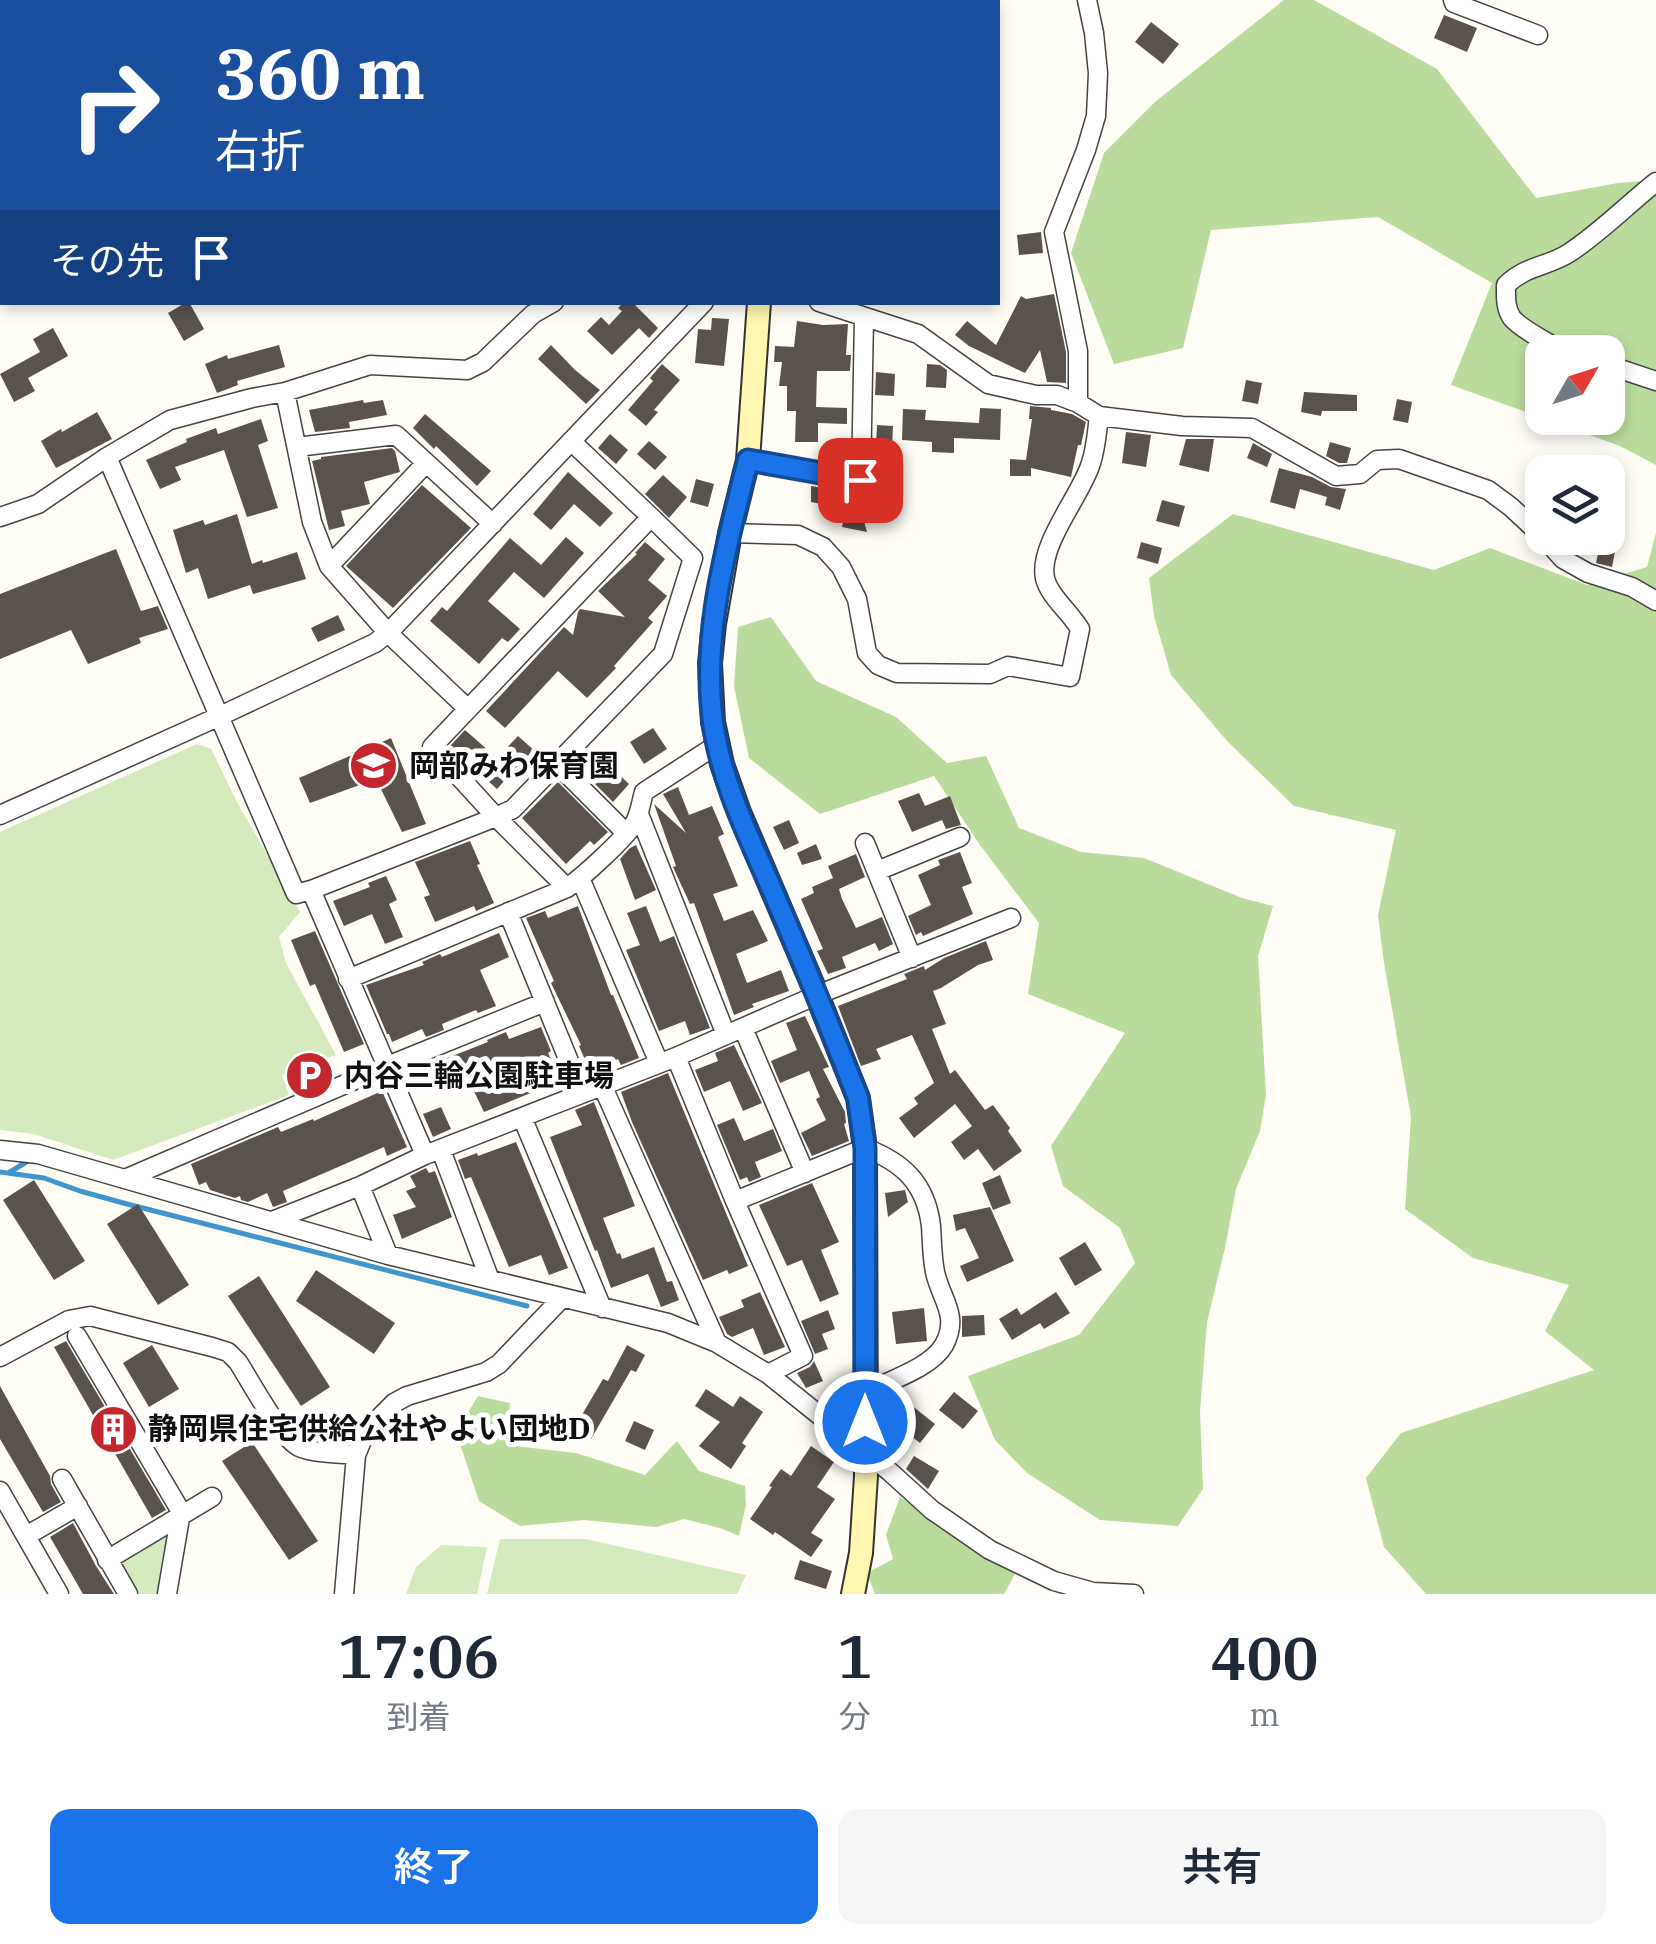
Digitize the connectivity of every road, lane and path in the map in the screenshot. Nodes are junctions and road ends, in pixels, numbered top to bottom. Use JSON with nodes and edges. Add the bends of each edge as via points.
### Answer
{"nodes":[{"id":1,"x":1087,"y":0,"type":"edge"},
{"id":2,"x":1453,"y":0,"type":"edge"},
{"id":3,"x":1538,"y":36,"type":"dead end"},
{"id":4,"x":1656,"y":182,"type":"edge"},
{"id":5,"x":701,"y":305,"type":"edge"},
{"id":6,"x":759,"y":305,"type":"edge"},
{"id":7,"x":829,"y":305,"type":"edge"},
{"id":8,"x":533,"y":308,"type":"edge"},
{"id":9,"x":864,"y":317,"type":"junction"},
{"id":10,"x":1537,"y":335,"type":"edge"},
{"id":11,"x":1625,"y":370,"type":"edge"},
{"id":12,"x":1656,"y":381,"type":"edge"},
{"id":13,"x":285,"y":392,"type":"junction"},
{"id":14,"x":1078,"y":403,"type":"junction"},
{"id":15,"x":1099,"y":416,"type":"junction"},
{"id":16,"x":571,"y":441,"type":"junction"},
{"id":17,"x":297,"y":447,"type":"junction"},
{"id":18,"x":107,"y":457,"type":"junction"},
{"id":19,"x":748,"y":460,"type":"junction"},
{"id":20,"x":426,"y":463,"type":"junction"},
{"id":21,"x":0,"y":518,"type":"edge"},
{"id":22,"x":650,"y":518,"type":"junction"},
{"id":23,"x":1525,"y":521,"type":"edge"},
{"id":24,"x":492,"y":524,"type":"junction"},
{"id":25,"x":730,"y":533,"type":"junction"},
{"id":26,"x":1560,"y":555,"type":"edge"},
{"id":27,"x":329,"y":566,"type":"junction"},
{"id":28,"x":1656,"y":601,"type":"edge"},
{"id":29,"x":388,"y":633,"type":"junction"},
{"id":30,"x":468,"y":708,"type":"junction"},
{"id":31,"x":220,"y":716,"type":"junction"},
{"id":32,"x":718,"y":744,"type":"junction"},
{"id":33,"x":556,"y":764,"type":"junction"},
{"id":34,"x":639,"y":814,"type":"junction"},
{"id":35,"x":0,"y":815,"type":"edge"},
{"id":36,"x":496,"y":817,"type":"junction"},
{"id":37,"x":626,"y":832,"type":"junction"},
{"id":38,"x":960,"y":838,"type":"dead end"},
{"id":39,"x":865,"y":843,"type":"dead end"},
{"id":40,"x":876,"y":871,"type":"junction"},
{"id":41,"x":573,"y":883,"type":"junction"},
{"id":42,"x":311,"y":890,"type":"junction"},
{"id":43,"x":508,"y":912,"type":"junction"},
{"id":44,"x":1011,"y":918,"type":"dead end"},
{"id":45,"x":912,"y":958,"type":"junction"},
{"id":46,"x":348,"y":979,"type":"junction"},
{"id":47,"x":817,"y":996,"type":"junction"},
{"id":48,"x":545,"y":1002,"type":"junction"},
{"id":49,"x":734,"y":1031,"type":"junction"},
{"id":50,"x":668,"y":1060,"type":"junction"},
{"id":51,"x":385,"y":1067,"type":"junction"},
{"id":52,"x":602,"y":1085,"type":"junction"},
{"id":53,"x":582,"y":1093,"type":"junction"},
{"id":54,"x":522,"y":1118,"type":"junction"},
{"id":55,"x":865,"y":1148,"type":"junction"},
{"id":56,"x":0,"y":1150,"type":"edge"},
{"id":57,"x":433,"y":1153,"type":"junction"},
{"id":58,"x":805,"y":1172,"type":"junction"},
{"id":59,"x":125,"y":1179,"type":"junction"},
{"id":60,"x":360,"y":1186,"type":"junction"},
{"id":61,"x":735,"y":1201,"type":"junction"},
{"id":62,"x":272,"y":1221,"type":"junction"},
{"id":63,"x":388,"y":1255,"type":"junction"},
{"id":64,"x":490,"y":1280,"type":"junction"},
{"id":65,"x":562,"y":1298,"type":"junction"},
{"id":66,"x":602,"y":1308,"type":"junction"},
{"id":67,"x":78,"y":1336,"type":"dead end"},
{"id":68,"x":717,"y":1343,"type":"junction"},
{"id":69,"x":0,"y":1357,"type":"edge"},
{"id":70,"x":768,"y":1374,"type":"junction"},
{"id":71,"x":865,"y":1392,"type":"junction"},
{"id":72,"x":865,"y":1452,"type":"junction"},
{"id":73,"x":356,"y":1455,"type":"junction"},
{"id":74,"x":62,"y":1479,"type":"dead end"},
{"id":75,"x":0,"y":1490,"type":"edge"},
{"id":76,"x":212,"y":1497,"type":"dead end"},
{"id":77,"x":78,"y":1506,"type":"junction"},
{"id":78,"x":182,"y":1516,"type":"junction"},
{"id":79,"x":26,"y":1536,"type":"junction"},
{"id":80,"x":108,"y":1560,"type":"junction"},
{"id":81,"x":59,"y":1594,"type":"edge"},
{"id":82,"x":128,"y":1594,"type":"edge"},
{"id":83,"x":167,"y":1594,"type":"edge"},
{"id":84,"x":344,"y":1594,"type":"edge"},
{"id":85,"x":853,"y":1594,"type":"edge"},
{"id":86,"x":1134,"y":1594,"type":"edge"}],
"edges":[{"from":1,"to":14,"type":"street","via":[[1098,72],[1096,116],[1054,232],[1078,352]]},
{"from":2,"to":3,"type":"street"},
{"from":4,"to":10,"type":"street","via":[[1592,238],[1506,286],[1512,318]]},
{"from":5,"to":16,"type":"street"},
{"from":6,"to":19,"type":"main road"},
{"from":7,"to":9,"type":"street"},
{"from":8,"to":13,"type":"street","via":[[483,362],[467,370],[370,366]]},
{"from":9,"to":14,"type":"street","via":[[918,334],[988,384]]},
{"from":9,"to":19,"type":"street","via":[[860,480]]},
{"from":11,"to":12,"type":"street"},
{"from":13,"to":17,"type":"street"},
{"from":13,"to":18,"type":"street","via":[[170,420]]},
{"from":14,"to":15,"type":"street"},
{"from":15,"to":23,"type":"street","via":[[1252,428],[1336,476],[1400,459],[1488,490]]},
{"from":15,"to":25,"type":"street","via":[[1091,464],[1046,556],[1052,594],[1080,629],[1070,677],[1008,666],[990,674],[897,672],[878,665],[867,653],[857,599],[823,547],[798,536]]},
{"from":16,"to":22,"type":"street"},
{"from":16,"to":24,"type":"street"},
{"from":17,"to":20,"type":"street","via":[[396,435]]},
{"from":17,"to":27,"type":"street"},
{"from":18,"to":21,"type":"street","via":[[57,494]]},
{"from":18,"to":31,"type":"street"},
{"from":19,"to":25,"type":"main road"},
{"from":20,"to":24,"type":"street"},
{"from":20,"to":27,"type":"street"},
{"from":22,"to":30,"type":"street"},
{"from":22,"to":33,"type":"street","via":[[693,558],[663,654]]},
{"from":24,"to":29,"type":"street"},
{"from":25,"to":32,"type":"main road","via":[[710,663]]},
{"from":26,"to":28,"type":"street"},
{"from":27,"to":29,"type":"street"},
{"from":29,"to":30,"type":"street"},
{"from":29,"to":31,"type":"street"},
{"from":30,"to":36,"type":"street","via":[[432,747]]},
{"from":31,"to":35,"type":"street"},
{"from":31,"to":42,"type":"street","via":[[296,894]]},
{"from":32,"to":34,"type":"street","via":[[644,792]]},
{"from":32,"to":47,"type":"main road","via":[[738,812]]},
{"from":33,"to":36,"type":"street"},
{"from":33,"to":37,"type":"street"},
{"from":34,"to":37,"type":"street"},
{"from":34,"to":49,"type":"street"},
{"from":36,"to":41,"type":"street"},
{"from":36,"to":42,"type":"street"},
{"from":37,"to":41,"type":"street"},
{"from":38,"to":40,"type":"street"},
{"from":39,"to":40,"type":"street"},
{"from":40,"to":45,"type":"street"},
{"from":41,"to":43,"type":"street"},
{"from":41,"to":50,"type":"street"},
{"from":42,"to":46,"type":"street"},
{"from":43,"to":46,"type":"street"},
{"from":43,"to":48,"type":"street"},
{"from":44,"to":45,"type":"street"},
{"from":45,"to":47,"type":"street"},
{"from":46,"to":51,"type":"street"},
{"from":47,"to":49,"type":"street"},
{"from":47,"to":55,"type":"main road","via":[[858,1098]]},
{"from":48,"to":51,"type":"street"},
{"from":48,"to":53,"type":"street"},
{"from":49,"to":50,"type":"street"},
{"from":49,"to":58,"type":"street"},
{"from":50,"to":52,"type":"street"},
{"from":50,"to":61,"type":"street"},
{"from":51,"to":57,"type":"street"},
{"from":51,"to":59,"type":"street"},
{"from":52,"to":53,"type":"street"},
{"from":52,"to":68,"type":"street"},
{"from":53,"to":54,"type":"street"},
{"from":54,"to":57,"type":"street"},
{"from":54,"to":66,"type":"street"},
{"from":55,"to":58,"type":"street"},
{"from":55,"to":71,"type":"main road"},
{"from":55,"to":71,"type":"street","via":[[912,1175],[924,1195],[951,1329],[942,1350],[926,1363]]},
{"from":56,"to":59,"type":"street"},
{"from":57,"to":60,"type":"street"},
{"from":57,"to":64,"type":"street"},
{"from":58,"to":61,"type":"street"},
{"from":59,"to":62,"type":"street"},
{"from":60,"to":62,"type":"street"},
{"from":60,"to":63,"type":"street"},
{"from":61,"to":70,"type":"street","via":[[803,1356]]},
{"from":62,"to":63,"type":"street"},
{"from":63,"to":64,"type":"street"},
{"from":64,"to":65,"type":"street"},
{"from":65,"to":66,"type":"street"},
{"from":65,"to":73,"type":"street","via":[[486,1372],[394,1403],[366,1431]]},
{"from":66,"to":68,"type":"street"},
{"from":67,"to":78,"type":"street"},
{"from":68,"to":70,"type":"street"},
{"from":69,"to":73,"type":"street","via":[[69,1320],[90,1316],[228,1352],[294,1444]]},
{"from":70,"to":72,"type":"street"},
{"from":71,"to":72,"type":"main road"},
{"from":72,"to":85,"type":"main road"},
{"from":72,"to":86,"type":"street","via":[[990,1550],[1054,1581]]},
{"from":73,"to":84,"type":"street"},
{"from":74,"to":77,"type":"street"},
{"from":75,"to":79,"type":"street"},
{"from":76,"to":78,"type":"street"},
{"from":77,"to":79,"type":"street"},
{"from":77,"to":80,"type":"street"},
{"from":78,"to":80,"type":"street"},
{"from":78,"to":83,"type":"street"},
{"from":79,"to":81,"type":"street"},
{"from":80,"to":82,"type":"street"}]}
